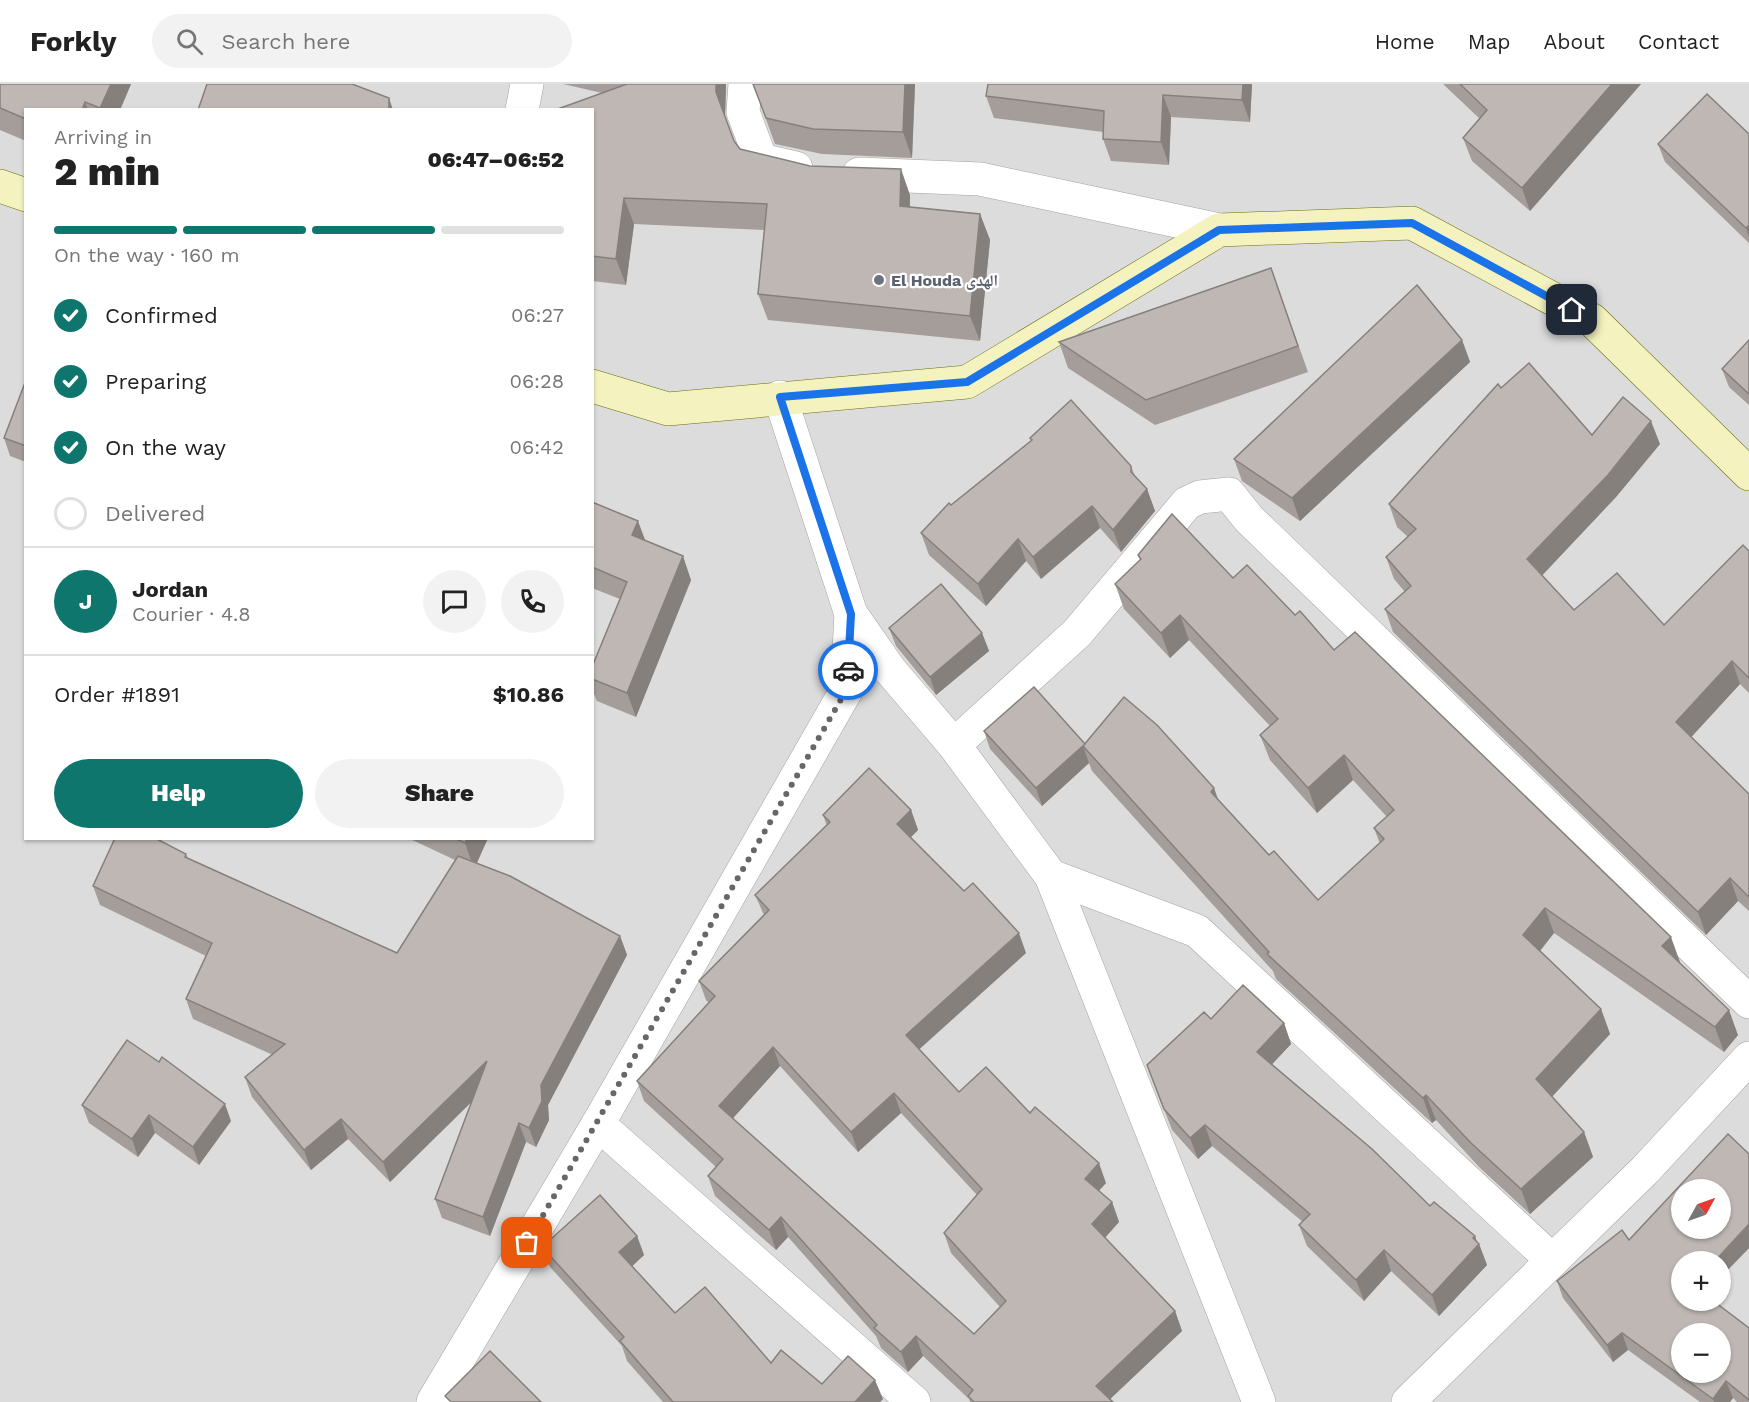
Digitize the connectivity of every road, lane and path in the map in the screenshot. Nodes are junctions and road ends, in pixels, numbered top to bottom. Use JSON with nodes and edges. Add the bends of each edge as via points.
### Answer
{"nodes":[{"id":1,"x":527,"y":84,"type":"edge"},
{"id":2,"x":745,"y":84,"type":"edge"},
{"id":3,"x":522,"y":108,"type":"edge"},
{"id":4,"x":0,"y":186,"type":"edge"},
{"id":5,"x":24,"y":194,"type":"edge"},
{"id":6,"x":1219,"y":230,"type":"junction"},
{"id":7,"x":594,"y":387,"type":"edge"},
{"id":8,"x":780,"y":397,"type":"junction"},
{"id":9,"x":1749,"y":474,"type":"edge"},
{"id":10,"x":851,"y":614,"type":"junction"},
{"id":11,"x":954,"y":745,"type":"junction"},
{"id":12,"x":1051,"y":876,"type":"junction"},
{"id":13,"x":1749,"y":1002,"type":"edge"},
{"id":14,"x":1749,"y":1058,"type":"edge"},
{"id":15,"x":598,"y":1124,"type":"junction"},
{"id":16,"x":1552,"y":1260,"type":"junction"},
{"id":17,"x":433,"y":1402,"type":"edge"},
{"id":18,"x":914,"y":1402,"type":"edge"},
{"id":19,"x":1259,"y":1402,"type":"edge"},
{"id":20,"x":1408,"y":1402,"type":"edge"}],
"edges":[{"from":1,"to":3,"type":"street"},
{"from":2,"to":6,"type":"street","via":[[743,112],[761,160],[820,173],[980,179]]},
{"from":4,"to":5,"type":"main road"},
{"from":6,"to":8,"type":"main road","via":[[967,382]]},
{"from":6,"to":9,"type":"main road","via":[[1412,223],[1592,320]]},
{"from":7,"to":8,"type":"main road","via":[[668,409]]},
{"from":8,"to":10,"type":"street"},
{"from":10,"to":11,"type":"street","via":[[890,670]]},
{"from":10,"to":15,"type":"street","via":[[847,689]]},
{"from":11,"to":12,"type":"street"},
{"from":11,"to":13,"type":"street","via":[[1077,633],[1187,503],[1200,497],[1229,494],[1249,519]]},
{"from":12,"to":16,"type":"street","via":[[1197,931]]},
{"from":12,"to":19,"type":"street"},
{"from":14,"to":16,"type":"street","via":[[1645,1170]]},
{"from":15,"to":17,"type":"street"},
{"from":15,"to":18,"type":"street"},
{"from":16,"to":20,"type":"street"}]}
